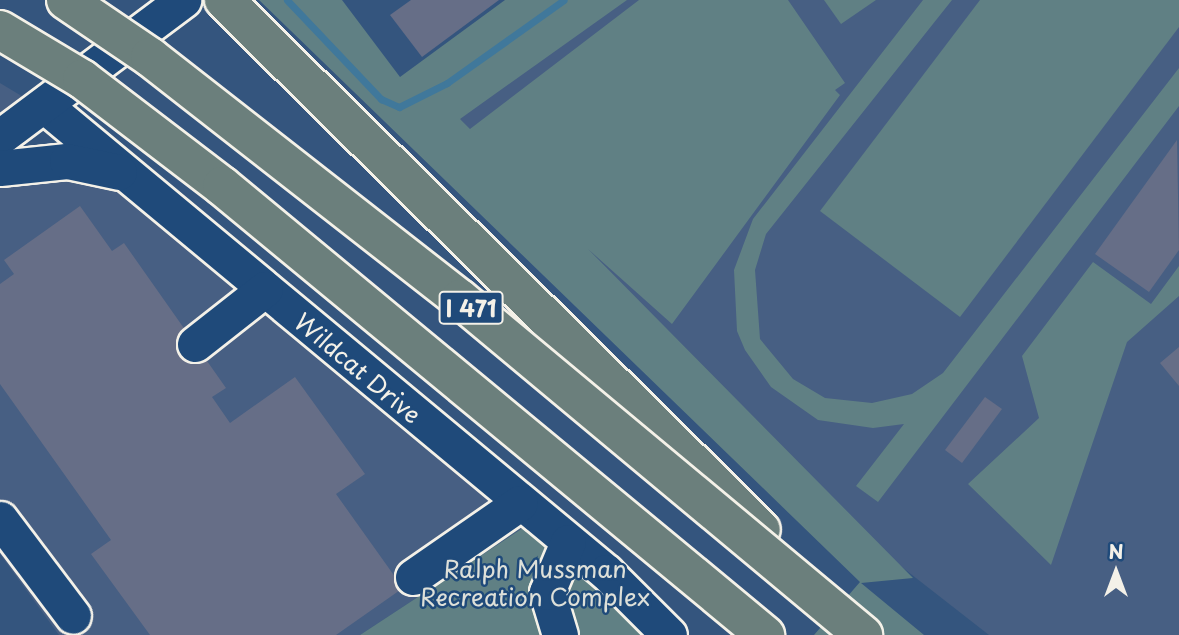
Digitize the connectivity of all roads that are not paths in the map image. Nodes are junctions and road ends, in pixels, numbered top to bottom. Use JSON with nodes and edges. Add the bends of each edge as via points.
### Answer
{"nodes":[{"id":1,"x":66,"y":0,"type":"edge"},
{"id":2,"x":183,"y":0,"type":"edge"},
{"id":3,"x":224,"y":0,"type":"edge"},
{"id":4,"x":0,"y":30,"type":"edge"},
{"id":5,"x":44,"y":105,"type":"junction"},
{"id":6,"x":0,"y":137,"type":"edge"},
{"id":7,"x":0,"y":168,"type":"edge"},
{"id":8,"x":129,"y":176,"type":"junction"},
{"id":9,"x":265,"y":289,"type":"junction"},
{"id":10,"x":195,"y":344,"type":"dead end"},
{"id":11,"x":520,"y":503,"type":"junction"},
{"id":12,"x":0,"y":519,"type":"edge"},
{"id":13,"x":568,"y":542,"type":"junction"},
{"id":14,"x":413,"y":578,"type":"dead end"},
{"id":15,"x":74,"y":616,"type":"dead end"},
{"id":16,"x":559,"y":635,"type":"edge"},
{"id":17,"x":669,"y":635,"type":"edge"},
{"id":18,"x":765,"y":635,"type":"edge"},
{"id":19,"x":865,"y":635,"type":"edge"}],
"edges":[{"from":1,"to":19,"type":"highway","number":"I 471","bridge":true,"via":[[150,57],[460,299]]},
{"from":2,"to":5,"type":"street"},
{"from":3,"to":19,"type":"highway","bridge":true},
{"from":4,"to":18,"type":"highway","number":"I 471","bridge":true,"via":[[82,79],[222,186]]},
{"from":5,"to":6,"type":"street"},
{"from":5,"to":8,"type":"street","name":"Wildcat Drive"},
{"from":7,"to":8,"type":"street","via":[[85,162]]},
{"from":8,"to":9,"type":"street","name":"Wildcat Drive"},
{"from":9,"to":10,"type":"street"},
{"from":9,"to":11,"type":"street","name":"Wildcat Drive"},
{"from":11,"to":13,"type":"street","name":"Wildcat Drive"},
{"from":11,"to":14,"type":"street"},
{"from":12,"to":15,"type":"street"},
{"from":13,"to":16,"type":"street","via":[[547,592]]},
{"from":13,"to":17,"type":"street","name":"Wildcat Drive","via":[[606,572]]}]}
